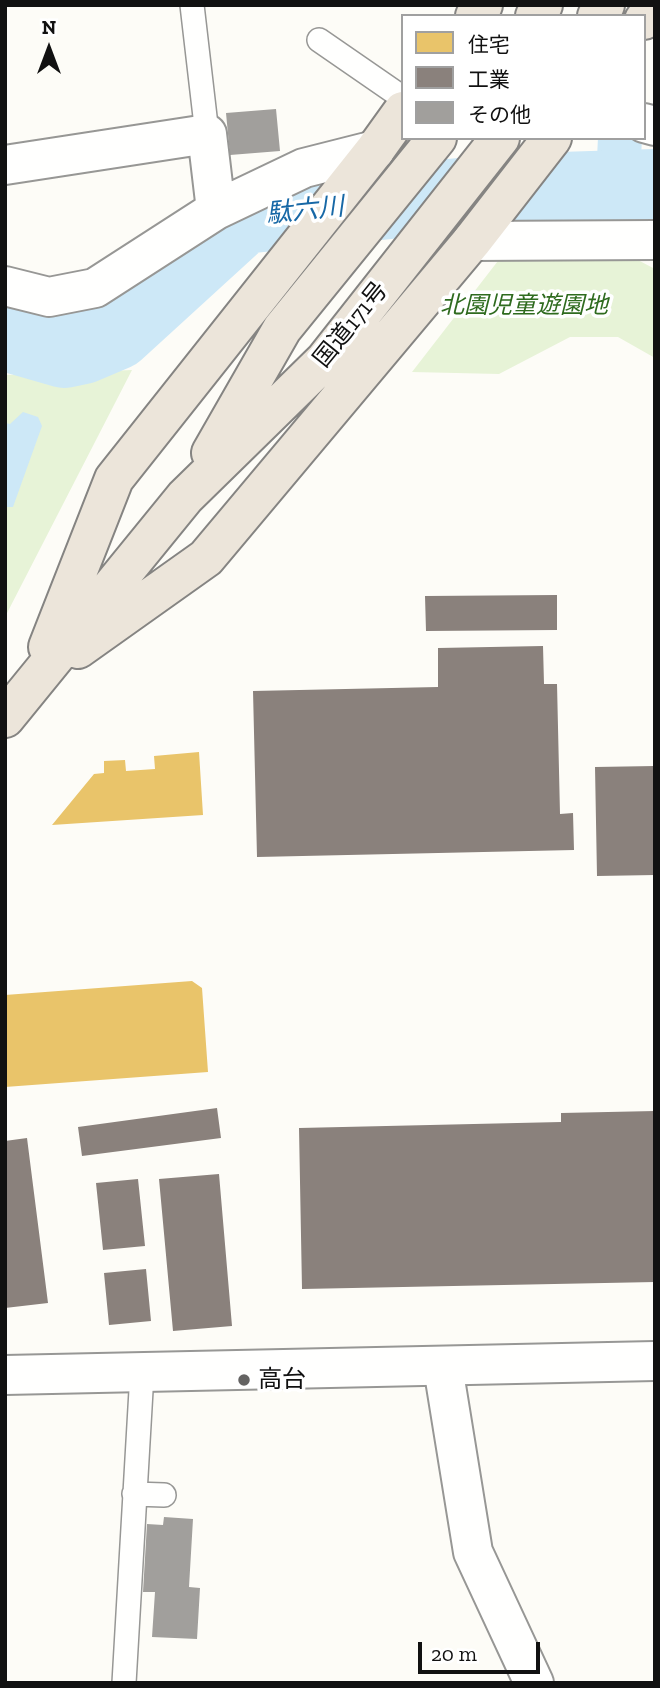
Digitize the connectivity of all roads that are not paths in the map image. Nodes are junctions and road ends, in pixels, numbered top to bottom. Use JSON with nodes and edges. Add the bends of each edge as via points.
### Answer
{"nodes":[{"id":1,"x":192,"y":5,"type":"edge"},
{"id":2,"x":319,"y":40,"type":"dead end"},
{"id":3,"x":401,"y":97,"type":"edge"},
{"id":4,"x":401,"y":114,"type":"edge"},
{"id":5,"x":207,"y":134,"type":"junction"},
{"id":6,"x":435,"y":140,"type":"edge"},
{"id":7,"x":498,"y":140,"type":"edge"},
{"id":8,"x":550,"y":140,"type":"edge"},
{"id":9,"x":366,"y":161,"type":"junction"},
{"id":10,"x":5,"y":165,"type":"edge"},
{"id":11,"x":216,"y":210,"type":"junction"},
{"id":12,"x":480,"y":230,"type":"junction"},
{"id":13,"x":655,"y":240,"type":"edge"},
{"id":14,"x":5,"y":286,"type":"edge"},
{"id":15,"x":186,"y":497,"type":"junction"},
{"id":16,"x":36,"y":678,"type":"junction"},
{"id":17,"x":5,"y":718,"type":"edge"},
{"id":18,"x":655,"y":1361,"type":"edge"},
{"id":19,"x":443,"y":1367,"type":"junction"},
{"id":20,"x":142,"y":1373,"type":"junction"},
{"id":21,"x":5,"y":1376,"type":"edge"},
{"id":22,"x":134,"y":1494,"type":"junction"},
{"id":23,"x":164,"y":1495,"type":"dead end"},
{"id":24,"x":124,"y":1683,"type":"edge"},
{"id":25,"x":534,"y":1683,"type":"edge"}],
"edges":[{"from":1,"to":5,"type":"lane"},
{"from":2,"to":3,"type":"lane"},
{"from":4,"to":9,"type":"highway"},
{"from":5,"to":10,"type":"street"},
{"from":5,"to":11,"type":"street"},
{"from":6,"to":15,"type":"highway","name":"国道171号","via":[[282,329]]},
{"from":7,"to":15,"type":"highway","name":"国道171号","via":[[325,360]]},
{"from":8,"to":12,"type":"highway"},
{"from":9,"to":11,"type":"street","via":[[304,168]]},
{"from":9,"to":16,"type":"highway","via":[[114,479]]},
{"from":11,"to":14,"type":"street","via":[[94,288],[48,298]]},
{"from":12,"to":13,"type":"street"},
{"from":12,"to":16,"type":"highway","via":[[206,558]]},
{"from":15,"to":16,"type":"highway","name":"国道171号"},
{"from":16,"to":17,"type":"highway","name":"国道171号"},
{"from":18,"to":19,"type":"street"},
{"from":19,"to":20,"type":"street"},
{"from":19,"to":25,"type":"street","via":[[473,1552]]},
{"from":20,"to":21,"type":"street"},
{"from":20,"to":22,"type":"lane"},
{"from":22,"to":23,"type":"lane"},
{"from":22,"to":24,"type":"lane"}]}
